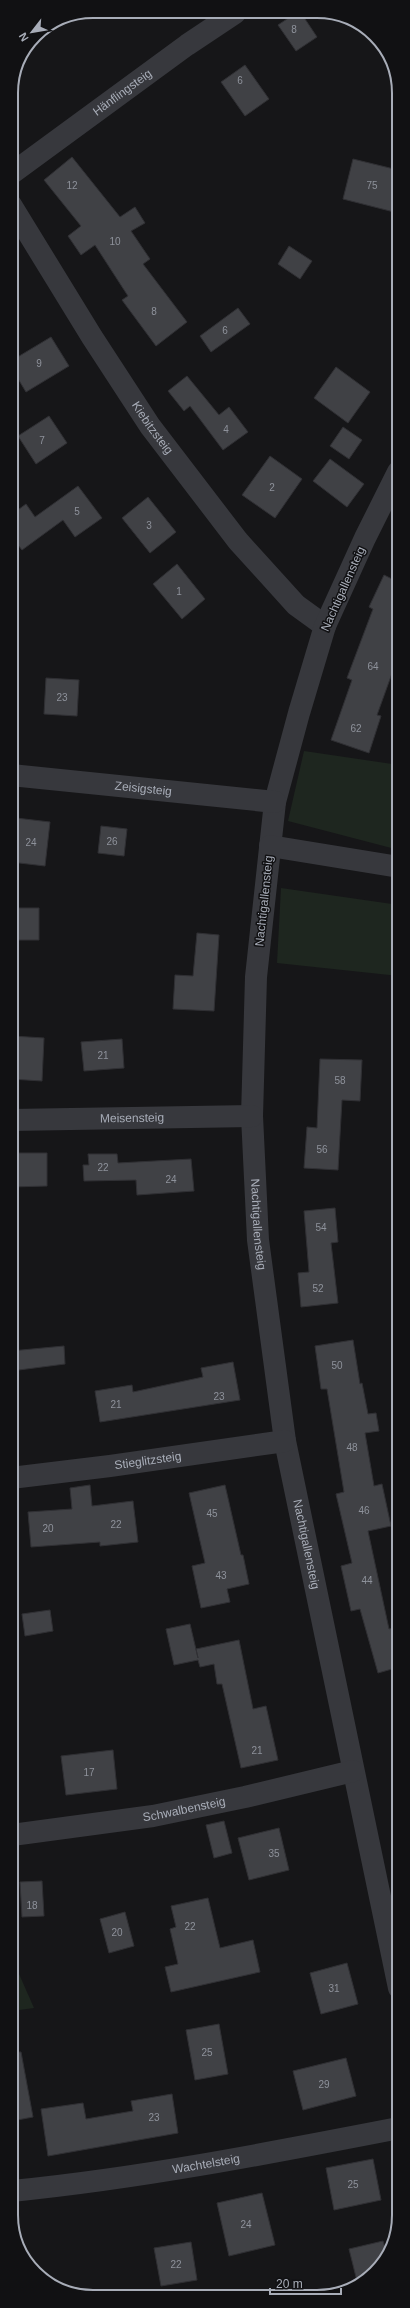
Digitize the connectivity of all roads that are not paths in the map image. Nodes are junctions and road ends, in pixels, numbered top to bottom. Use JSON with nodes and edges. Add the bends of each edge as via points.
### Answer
{"nodes":[{"id":1,"x":228,"y":18,"type":"edge"},
{"id":2,"x":18,"y":169,"type":"edge"},
{"id":3,"x":18,"y":216,"type":"edge"},
{"id":4,"x":392,"y":484,"type":"edge"},
{"id":5,"x":325,"y":626,"type":"junction"},
{"id":6,"x":18,"y":776,"type":"edge"},
{"id":7,"x":275,"y":802,"type":"junction"},
{"id":8,"x":270,"y":846,"type":"junction"},
{"id":9,"x":392,"y":866,"type":"edge"},
{"id":10,"x":252,"y":1116,"type":"junction"},
{"id":11,"x":18,"y":1120,"type":"edge"},
{"id":12,"x":285,"y":1441,"type":"junction"},
{"id":13,"x":18,"y":1477,"type":"edge"},
{"id":14,"x":353,"y":1771,"type":"junction"},
{"id":15,"x":18,"y":1834,"type":"edge"},
{"id":16,"x":392,"y":1955,"type":"edge"},
{"id":17,"x":392,"y":2129,"type":"edge"},
{"id":18,"x":18,"y":2190,"type":"edge"}],
"edges":[{"from":1,"to":2,"type":"street","name":"Hänflingsteig"},
{"from":3,"to":5,"type":"street","name":"Kiebitzsteig","via":[[150,426],[238,541],[296,605]]},
{"from":4,"to":5,"type":"street","name":"Nachtigallensteig"},
{"from":5,"to":7,"type":"street","name":"Nachtigallensteig","via":[[298,713]]},
{"from":6,"to":7,"type":"street","name":"Zeisigsteig"},
{"from":7,"to":8,"type":"street","name":"Nachtigallensteig"},
{"from":8,"to":9,"type":"street"},
{"from":8,"to":10,"type":"street","name":"Nachtigallensteig","via":[[256,977]]},
{"from":10,"to":11,"type":"street","name":"Meisensteig"},
{"from":10,"to":12,"type":"street","name":"Nachtigallensteig","via":[[258,1240]]},
{"from":12,"to":13,"type":"street","name":"Stieglitzsteig"},
{"from":12,"to":14,"type":"street","name":"Nachtigallensteig"},
{"from":14,"to":15,"type":"street","name":"Schwalbensteig","via":[[153,1816]]},
{"from":14,"to":16,"type":"street","name":"Nachtigallensteig"},
{"from":17,"to":18,"type":"street","name":"Wachtelsteig","via":[[211,2165],[90,2183]]}]}
